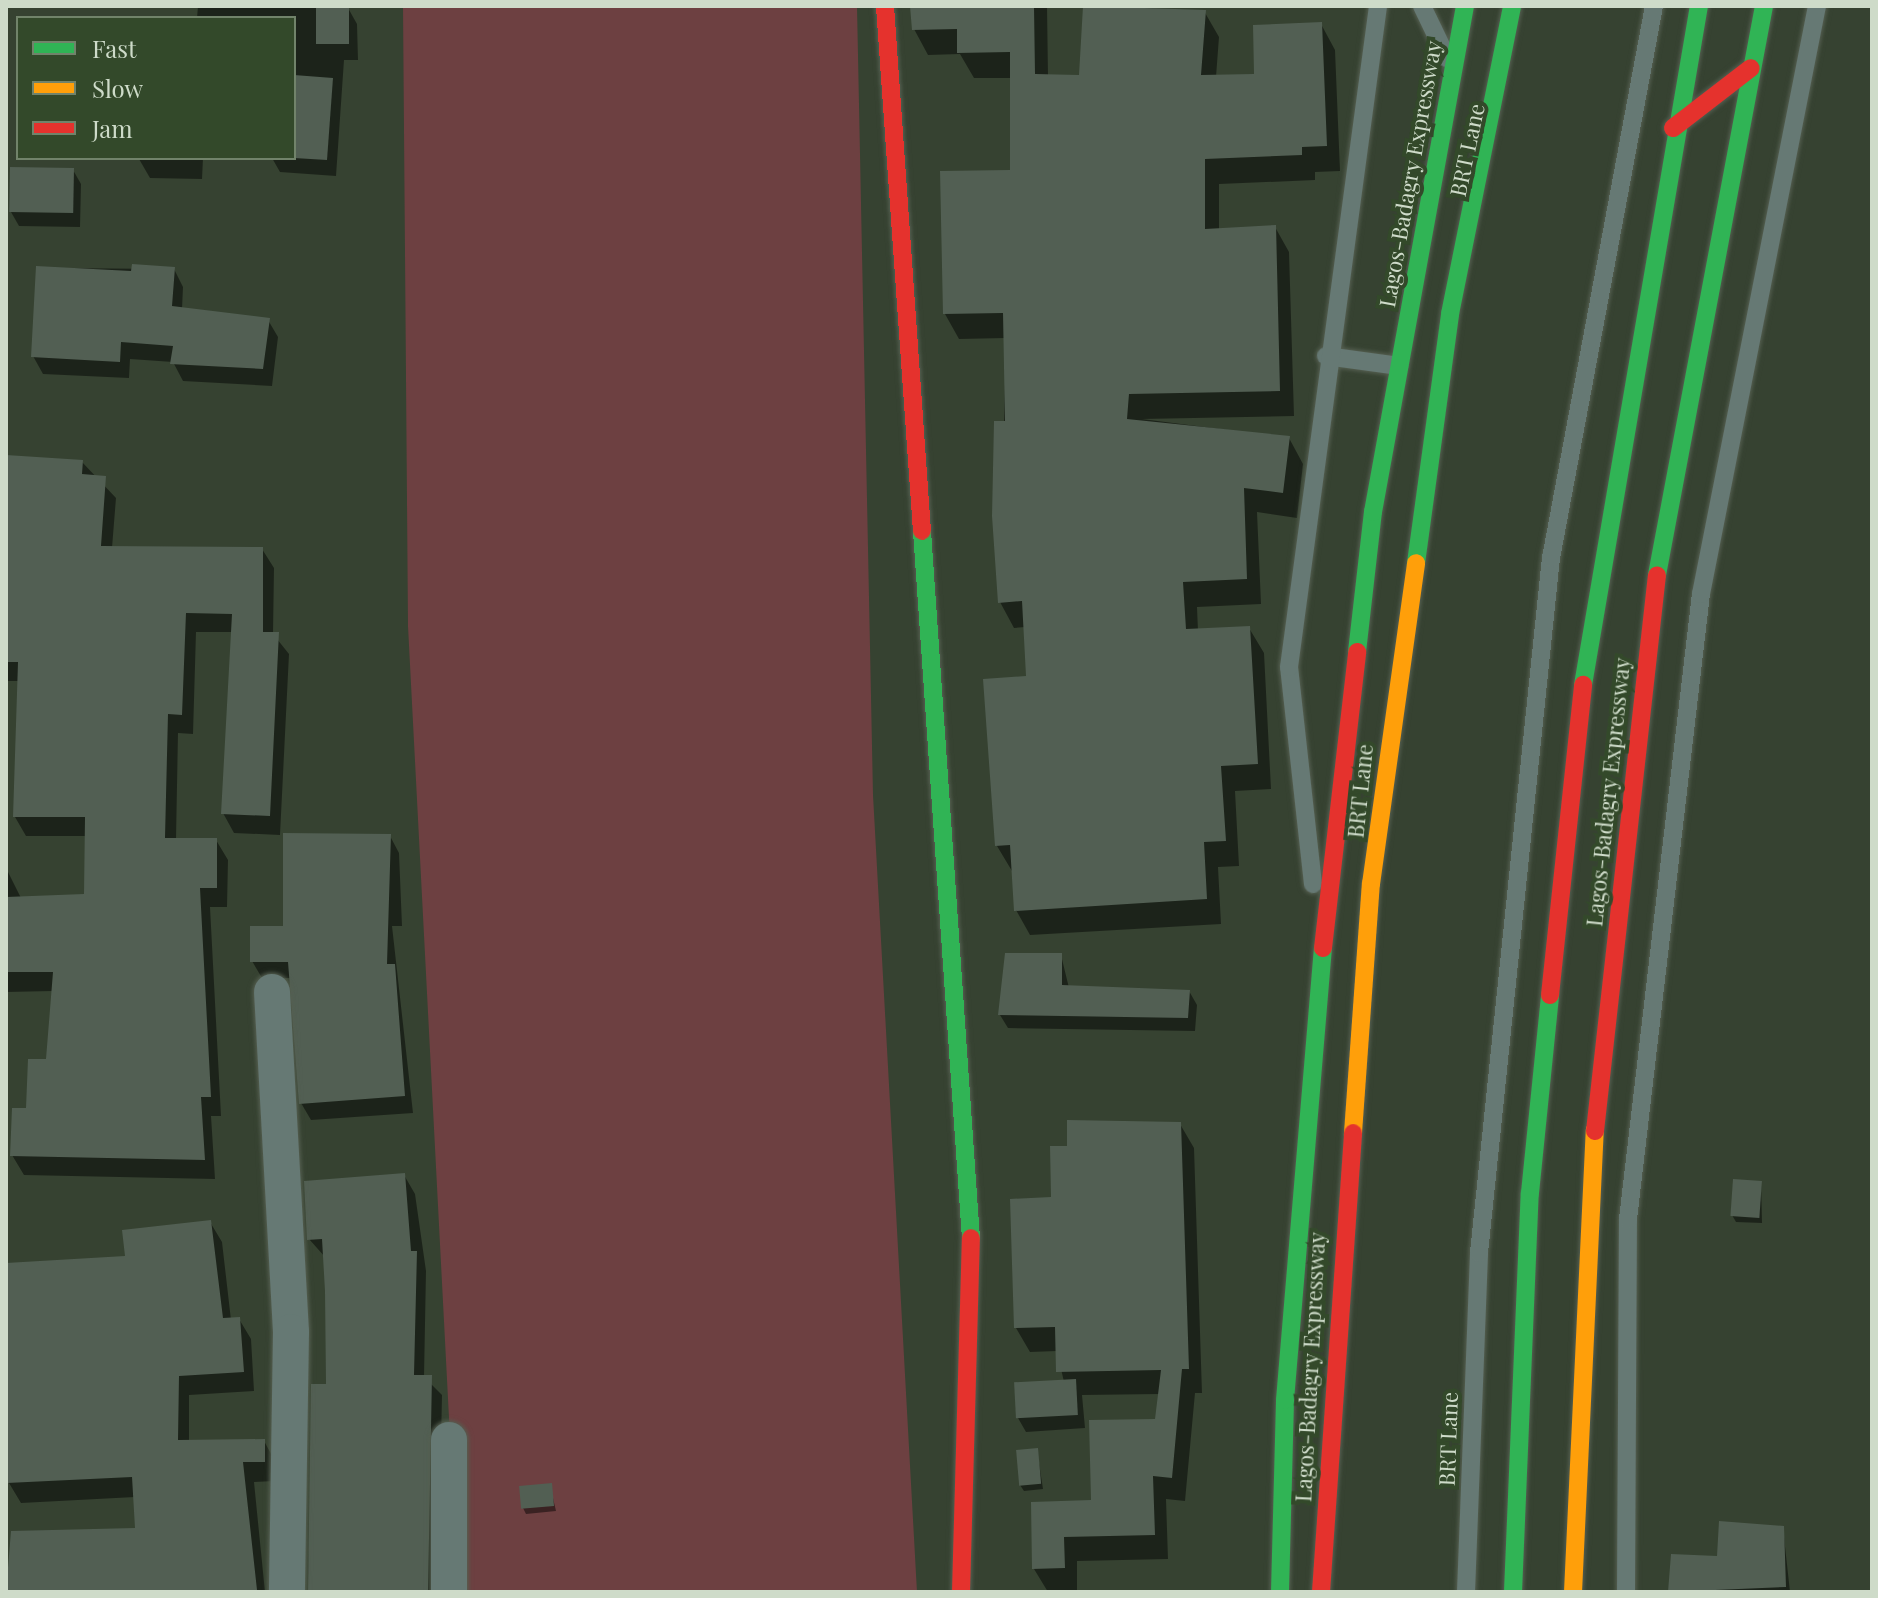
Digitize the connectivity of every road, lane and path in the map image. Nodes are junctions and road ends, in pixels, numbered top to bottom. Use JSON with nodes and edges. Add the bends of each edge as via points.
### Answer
{"nodes":[{"id":1,"x":885,"y":6,"type":"edge"},
{"id":2,"x":1378,"y":6,"type":"edge"},
{"id":3,"x":1422,"y":6,"type":"edge"},
{"id":4,"x":1465,"y":6,"type":"edge"},
{"id":5,"x":1512,"y":6,"type":"edge"},
{"id":6,"x":1522,"y":6,"type":"edge"},
{"id":7,"x":1654,"y":6,"type":"edge"},
{"id":8,"x":1699,"y":6,"type":"edge"},
{"id":9,"x":1764,"y":6,"type":"edge"},
{"id":10,"x":1817,"y":6,"type":"edge"},
{"id":11,"x":1751,"y":68,"type":"junction"},
{"id":12,"x":1453,"y":72,"type":"junction"},
{"id":13,"x":1673,"y":128,"type":"junction"},
{"id":14,"x":1326,"y":356,"type":"junction"},
{"id":15,"x":1399,"y":366,"type":"junction"},
{"id":16,"x":1322,"y":958,"type":"junction"},
{"id":17,"x":272,"y":992,"type":"dead end"},
{"id":18,"x":449,"y":1440,"type":"dead end"},
{"id":19,"x":287,"y":1592,"type":"edge"},
{"id":20,"x":449,"y":1592,"type":"edge"},
{"id":21,"x":961,"y":1592,"type":"edge"},
{"id":22,"x":1280,"y":1592,"type":"edge"},
{"id":23,"x":1321,"y":1592,"type":"edge"},
{"id":24,"x":1329,"y":1592,"type":"edge"},
{"id":25,"x":1466,"y":1592,"type":"edge"},
{"id":26,"x":1513,"y":1592,"type":"edge"},
{"id":27,"x":1573,"y":1592,"type":"edge"},
{"id":28,"x":1626,"y":1592,"type":"edge"}],
"edges":[{"from":1,"to":21,"type":"main road","via":[[973,1266]]},
{"from":2,"to":14,"type":"lane"},
{"from":3,"to":12,"type":"lane"},
{"from":4,"to":12,"type":"main road","name":"Lagos-Badagry Expressway"},
{"from":5,"to":23,"type":"main road","name":"Lagos-Badagry Expressway","via":[[1450,314],[1373,868]]},
{"from":6,"to":24,"type":"lane","name":"BRT Lane","via":[[1457,315],[1392,726],[1360,1019]]},
{"from":7,"to":25,"type":"lane","name":"BRT Lane","via":[[1551,558],[1479,1253]]},
{"from":8,"to":13,"type":"main road","name":"Lagos-Badagry Expressway"},
{"from":9,"to":11,"type":"main road","name":"Lagos-Badagry Expressway"},
{"from":10,"to":28,"type":"lane","via":[[1701,594],[1628,1219]]},
{"from":11,"to":13,"type":"main road"},
{"from":11,"to":27,"type":"main road","name":"Lagos-Badagry Expressway","via":[[1653,596],[1587,1206]]},
{"from":12,"to":15,"type":"main road","name":"Lagos-Badagry Expressway"},
{"from":13,"to":26,"type":"main road","name":"Lagos-Badagry Expressway","via":[[1591,603],[1563,850],[1530,1193]]},
{"from":14,"to":15,"type":"lane"},
{"from":14,"to":16,"type":"lane","via":[[1289,667]]},
{"from":15,"to":16,"type":"main road","name":"Lagos-Badagry Expressway","via":[[1373,512]]},
{"from":16,"to":22,"type":"main road","name":"Lagos-Badagry Expressway","via":[[1285,1400]]},
{"from":17,"to":19,"type":"street","via":[[291,1332]]},
{"from":18,"to":20,"type":"street"}]}
